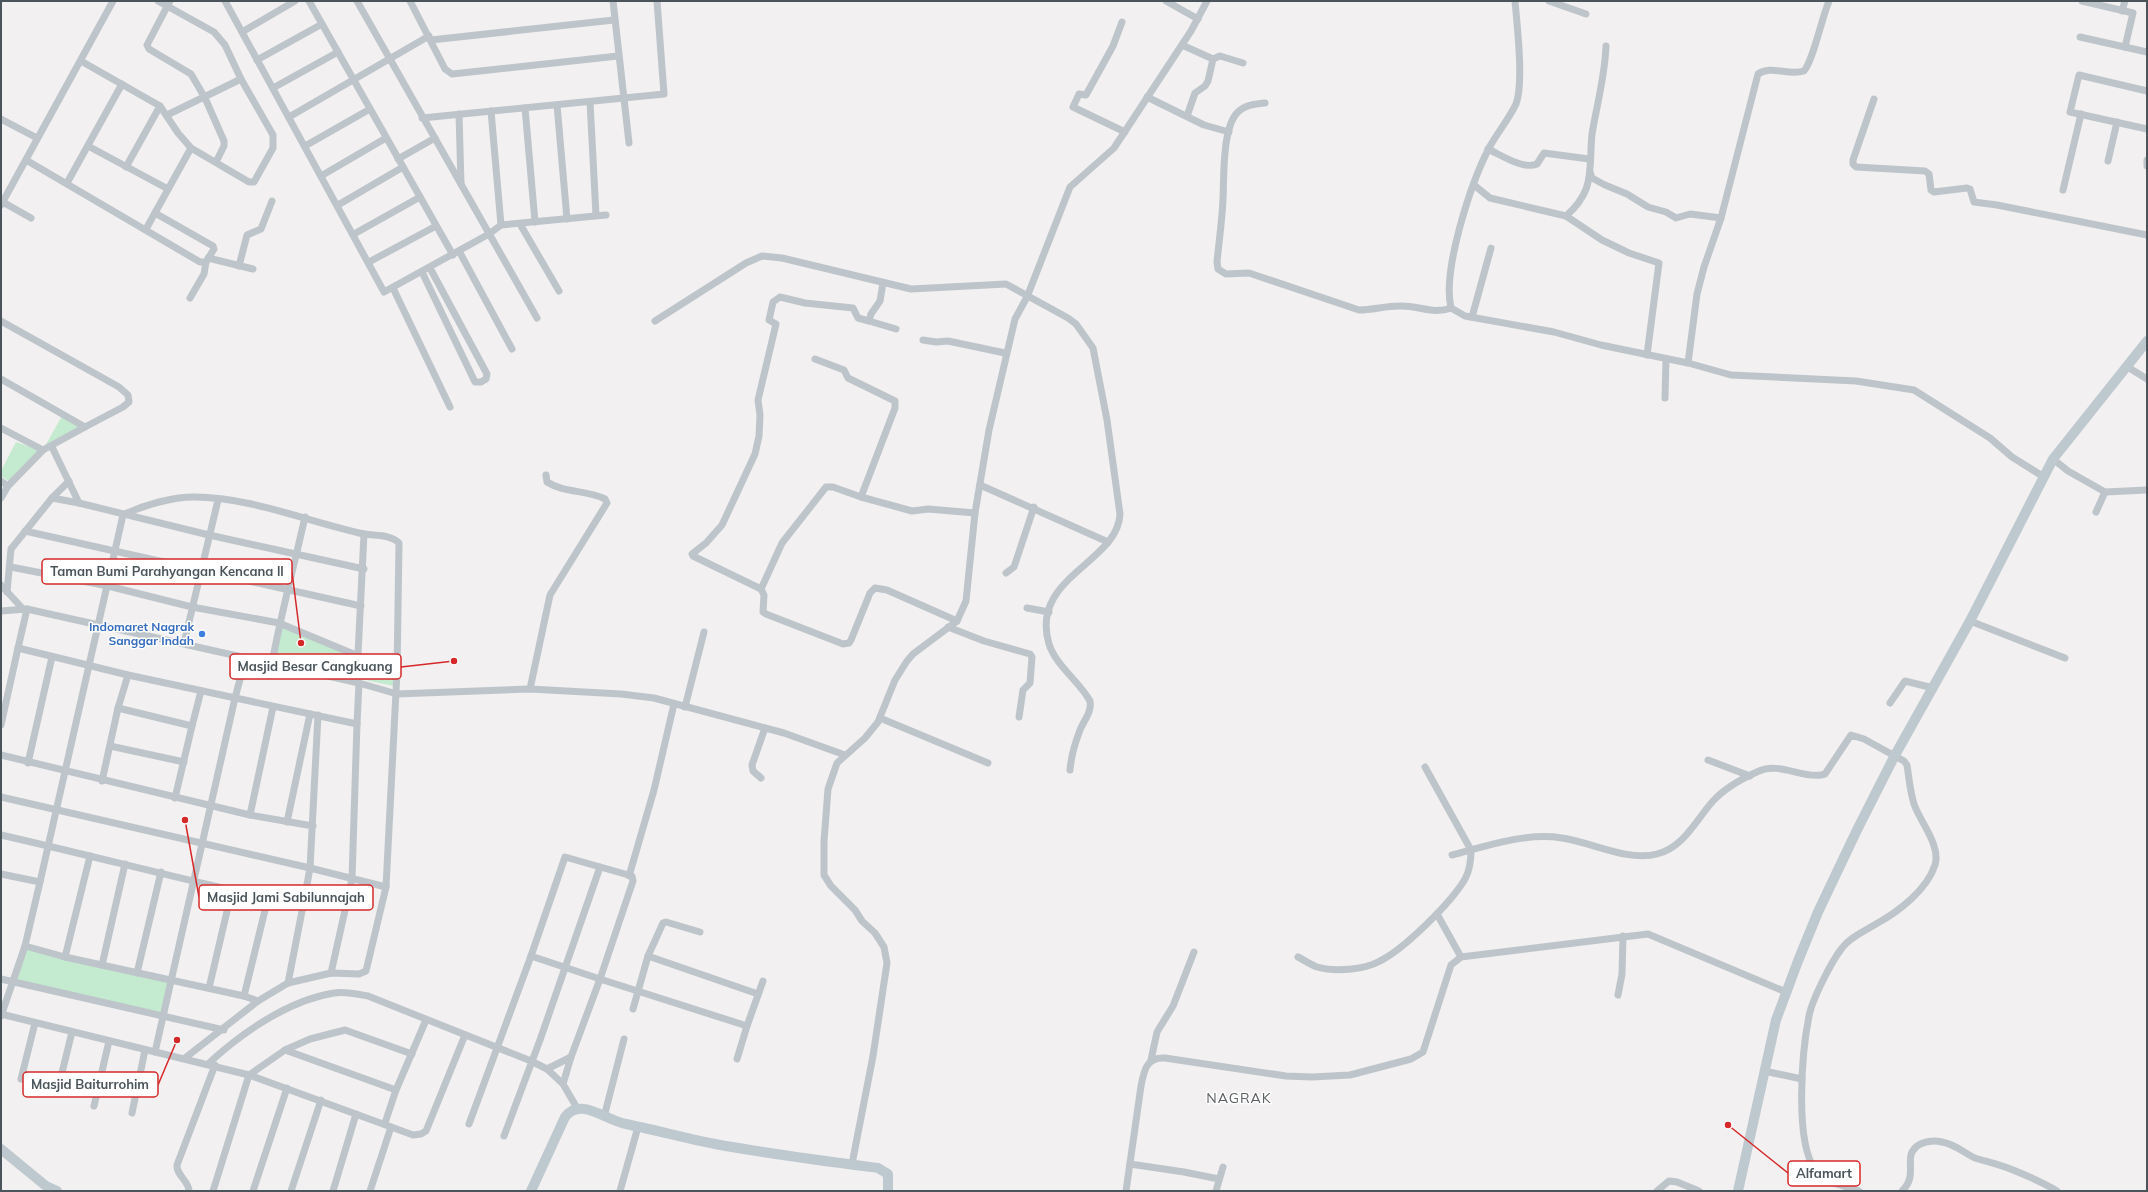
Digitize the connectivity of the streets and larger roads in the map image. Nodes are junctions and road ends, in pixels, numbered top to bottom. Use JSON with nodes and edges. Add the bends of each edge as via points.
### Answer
{"nodes":[{"id":1,"x":113,"y":1,"type":"edge"},
{"id":2,"x":158,"y":1,"type":"edge"},
{"id":3,"x":295,"y":1,"type":"edge"},
{"id":4,"x":309,"y":1,"type":"edge"},
{"id":5,"x":357,"y":1,"type":"edge"},
{"id":6,"x":410,"y":1,"type":"edge"},
{"id":7,"x":420,"y":1,"type":"edge"},
{"id":8,"x":612,"y":1,"type":"edge"},
{"id":9,"x":657,"y":1,"type":"edge"},
{"id":10,"x":1166,"y":1,"type":"edge"},
{"id":11,"x":1207,"y":1,"type":"edge"},
{"id":12,"x":1515,"y":1,"type":"edge"},
{"id":13,"x":1549,"y":1,"type":"edge"},
{"id":14,"x":1828,"y":1,"type":"edge"},
{"id":15,"x":2082,"y":1,"type":"edge"},
{"id":16,"x":2124,"y":1,"type":"edge"},
{"id":17,"x":226,"y":2,"type":"edge"},
{"id":18,"x":169,"y":4,"type":"edge"},
{"id":19,"x":2122,"y":11,"type":"junction"},
{"id":20,"x":1586,"y":14,"type":"dead end"},
{"id":21,"x":1198,"y":18,"type":"junction"},
{"id":22,"x":614,"y":20,"type":"junction"},
{"id":23,"x":1122,"y":22,"type":"dead end"},
{"id":24,"x":322,"y":24,"type":"junction"},
{"id":25,"x":242,"y":32,"type":"junction"},
{"id":26,"x":2080,"y":37,"type":"dead end"},
{"id":27,"x":430,"y":38,"type":"junction"},
{"id":28,"x":1182,"y":45,"type":"junction"},
{"id":29,"x":1606,"y":46,"type":"dead end"},
{"id":30,"x":2125,"y":47,"type":"junction"},
{"id":31,"x":338,"y":52,"type":"junction"},
{"id":32,"x":2147,"y":52,"type":"edge"},
{"id":33,"x":618,"y":56,"type":"junction"},
{"id":34,"x":390,"y":58,"type":"junction"},
{"id":35,"x":1213,"y":59,"type":"junction"},
{"id":36,"x":257,"y":60,"type":"junction"},
{"id":37,"x":81,"y":61,"type":"junction"},
{"id":38,"x":1243,"y":63,"type":"dead end"},
{"id":39,"x":241,"y":79,"type":"junction"},
{"id":40,"x":353,"y":79,"type":"junction"},
{"id":41,"x":122,"y":84,"type":"junction"},
{"id":42,"x":273,"y":88,"type":"junction"},
{"id":43,"x":2147,"y":90,"type":"edge"},
{"id":44,"x":1147,"y":97,"type":"junction"},
{"id":45,"x":205,"y":98,"type":"junction"},
{"id":46,"x":623,"y":98,"type":"junction"},
{"id":47,"x":1874,"y":99,"type":"dead end"},
{"id":48,"x":590,"y":102,"type":"junction"},
{"id":49,"x":1265,"y":103,"type":"dead end"},
{"id":50,"x":557,"y":105,"type":"junction"},
{"id":51,"x":160,"y":106,"type":"junction"},
{"id":52,"x":526,"y":108,"type":"junction"},
{"id":53,"x":370,"y":109,"type":"junction"},
{"id":54,"x":491,"y":111,"type":"junction"},
{"id":55,"x":459,"y":114,"type":"junction"},
{"id":56,"x":2081,"y":114,"type":"junction"},
{"id":57,"x":167,"y":115,"type":"junction"},
{"id":58,"x":1187,"y":116,"type":"junction"},
{"id":59,"x":289,"y":117,"type":"junction"},
{"id":60,"x":422,"y":118,"type":"junction"},
{"id":61,"x":1,"y":119,"type":"edge"},
{"id":62,"x":2118,"y":122,"type":"junction"},
{"id":63,"x":2147,"y":129,"type":"edge"},
{"id":64,"x":1125,"y":132,"type":"junction"},
{"id":65,"x":1230,"y":132,"type":"junction"},
{"id":66,"x":37,"y":138,"type":"junction"},
{"id":67,"x":386,"y":138,"type":"junction"},
{"id":68,"x":435,"y":138,"type":"junction"},
{"id":69,"x":629,"y":144,"type":"dead end"},
{"id":70,"x":88,"y":146,"type":"junction"},
{"id":71,"x":305,"y":146,"type":"junction"},
{"id":72,"x":191,"y":148,"type":"junction"},
{"id":73,"x":1488,"y":149,"type":"junction"},
{"id":74,"x":398,"y":159,"type":"junction"},
{"id":75,"x":1589,"y":159,"type":"junction"},
{"id":76,"x":26,"y":160,"type":"junction"},
{"id":77,"x":2147,"y":160,"type":"edge"},
{"id":78,"x":216,"y":162,"type":"junction"},
{"id":79,"x":2108,"y":162,"type":"dead end"},
{"id":80,"x":2147,"y":166,"type":"edge"},
{"id":81,"x":126,"y":167,"type":"junction"},
{"id":82,"x":403,"y":167,"type":"junction"},
{"id":83,"x":1590,"y":172,"type":"junction"},
{"id":84,"x":321,"y":176,"type":"junction"},
{"id":85,"x":67,"y":183,"type":"junction"},
{"id":86,"x":1474,"y":185,"type":"junction"},
{"id":87,"x":462,"y":186,"type":"junction"},
{"id":88,"x":168,"y":189,"type":"junction"},
{"id":89,"x":2063,"y":190,"type":"dead end"},
{"id":90,"x":420,"y":197,"type":"junction"},
{"id":91,"x":272,"y":201,"type":"dead end"},
{"id":92,"x":2,"y":203,"type":"edge"},
{"id":93,"x":338,"y":205,"type":"junction"},
{"id":94,"x":155,"y":213,"type":"junction"},
{"id":95,"x":596,"y":215,"type":"junction"},
{"id":96,"x":606,"y":215,"type":"dead end"},
{"id":97,"x":1566,"y":216,"type":"junction"},
{"id":98,"x":31,"y":218,"type":"dead end"},
{"id":99,"x":1721,"y":218,"type":"junction"},
{"id":100,"x":567,"y":219,"type":"junction"},
{"id":101,"x":535,"y":222,"type":"junction"},
{"id":102,"x":520,"y":224,"type":"junction"},
{"id":103,"x":501,"y":225,"type":"junction"},
{"id":104,"x":436,"y":226,"type":"junction"},
{"id":105,"x":146,"y":229,"type":"junction"},
{"id":106,"x":354,"y":234,"type":"junction"},
{"id":107,"x":489,"y":234,"type":"junction"},
{"id":108,"x":2147,"y":235,"type":"edge"},
{"id":109,"x":1491,"y":248,"type":"dead end"},
{"id":110,"x":456,"y":253,"type":"junction"},
{"id":111,"x":207,"y":260,"type":"junction"},
{"id":112,"x":369,"y":262,"type":"junction"},
{"id":113,"x":239,"y":266,"type":"junction"},
{"id":114,"x":430,"y":268,"type":"junction"},
{"id":115,"x":253,"y":269,"type":"dead end"},
{"id":116,"x":422,"y":272,"type":"junction"},
{"id":117,"x":883,"y":283,"type":"junction"},
{"id":118,"x":393,"y":288,"type":"junction"},
{"id":119,"x":560,"y":291,"type":"dead end"},
{"id":120,"x":1027,"y":296,"type":"junction"},
{"id":121,"x":190,"y":298,"type":"dead end"},
{"id":122,"x":1451,"y":308,"type":"junction"},
{"id":123,"x":1472,"y":317,"type":"junction"},
{"id":124,"x":537,"y":318,"type":"dead end"},
{"id":125,"x":1,"y":321,"type":"edge"},
{"id":126,"x":655,"y":321,"type":"dead end"},
{"id":127,"x":869,"y":321,"type":"junction"},
{"id":128,"x":896,"y":329,"type":"dead end"},
{"id":129,"x":923,"y":340,"type":"dead end"},
{"id":130,"x":2147,"y":341,"type":"edge"},
{"id":131,"x":512,"y":349,"type":"dead end"},
{"id":132,"x":1005,"y":352,"type":"junction"},
{"id":133,"x":1647,"y":355,"type":"junction"},
{"id":134,"x":815,"y":359,"type":"dead end"},
{"id":135,"x":1666,"y":359,"type":"junction"},
{"id":136,"x":1688,"y":363,"type":"junction"},
{"id":137,"x":2126,"y":366,"type":"junction"},
{"id":138,"x":1,"y":379,"type":"edge"},
{"id":139,"x":2147,"y":379,"type":"edge"},
{"id":140,"x":1665,"y":398,"type":"dead end"},
{"id":141,"x":450,"y":407,"type":"dead end"},
{"id":142,"x":85,"y":427,"type":"junction"},
{"id":143,"x":1,"y":428,"type":"edge"},
{"id":144,"x":52,"y":447,"type":"junction"},
{"id":145,"x":43,"y":450,"type":"junction"},
{"id":146,"x":2053,"y":459,"type":"junction"},
{"id":147,"x":546,"y":475,"type":"dead end"},
{"id":148,"x":2044,"y":477,"type":"junction"},
{"id":149,"x":68,"y":480,"type":"junction"},
{"id":150,"x":1,"y":481,"type":"edge"},
{"id":151,"x":980,"y":485,"type":"junction"},
{"id":152,"x":8,"y":486,"type":"junction"},
{"id":153,"x":2147,"y":490,"type":"edge"},
{"id":154,"x":2105,"y":492,"type":"junction"},
{"id":155,"x":861,"y":497,"type":"junction"},
{"id":156,"x":1,"y":498,"type":"edge"},
{"id":157,"x":52,"y":498,"type":"junction"},
{"id":158,"x":218,"y":500,"type":"junction"},
{"id":159,"x":79,"y":503,"type":"junction"},
{"id":160,"x":1034,"y":507,"type":"junction"},
{"id":161,"x":2096,"y":512,"type":"dead end"},
{"id":162,"x":975,"y":513,"type":"junction"},
{"id":163,"x":124,"y":515,"type":"junction"},
{"id":164,"x":305,"y":517,"type":"junction"},
{"id":165,"x":25,"y":531,"type":"junction"},
{"id":166,"x":364,"y":534,"type":"junction"},
{"id":167,"x":209,"y":535,"type":"junction"},
{"id":168,"x":1108,"y":542,"type":"junction"},
{"id":169,"x":116,"y":552,"type":"junction"},
{"id":170,"x":297,"y":554,"type":"junction"},
{"id":171,"x":11,"y":567,"type":"junction"},
{"id":172,"x":364,"y":569,"type":"junction"},
{"id":173,"x":200,"y":570,"type":"junction"},
{"id":174,"x":1006,"y":573,"type":"dead end"},
{"id":175,"x":1,"y":585,"type":"edge"},
{"id":176,"x":108,"y":586,"type":"junction"},
{"id":177,"x":289,"y":589,"type":"junction"},
{"id":178,"x":761,"y":589,"type":"junction"},
{"id":179,"x":7,"y":592,"type":"junction"},
{"id":180,"x":361,"y":606,"type":"junction"},
{"id":181,"x":192,"y":607,"type":"junction"},
{"id":182,"x":1027,"y":608,"type":"dead end"},
{"id":183,"x":25,"y":609,"type":"junction"},
{"id":184,"x":1,"y":611,"type":"edge"},
{"id":185,"x":1049,"y":612,"type":"junction"},
{"id":186,"x":956,"y":621,"type":"junction"},
{"id":187,"x":1970,"y":621,"type":"junction"},
{"id":188,"x":279,"y":623,"type":"junction"},
{"id":189,"x":99,"y":624,"type":"junction"},
{"id":190,"x":948,"y":627,"type":"junction"},
{"id":191,"x":704,"y":632,"type":"dead end"},
{"id":192,"x":184,"y":643,"type":"junction"},
{"id":193,"x":18,"y":648,"type":"junction"},
{"id":194,"x":358,"y":654,"type":"junction"},
{"id":195,"x":52,"y":657,"type":"junction"},
{"id":196,"x":246,"y":657,"type":"junction"},
{"id":197,"x":2064,"y":658,"type":"dead end"},
{"id":198,"x":272,"y":663,"type":"junction"},
{"id":199,"x":90,"y":665,"type":"junction"},
{"id":200,"x":397,"y":672,"type":"junction"},
{"id":201,"x":128,"y":675,"type":"junction"},
{"id":202,"x":359,"y":683,"type":"junction"},
{"id":203,"x":1932,"y":688,"type":"junction"},
{"id":204,"x":530,"y":689,"type":"junction"},
{"id":205,"x":201,"y":691,"type":"junction"},
{"id":206,"x":397,"y":694,"type":"junction"},
{"id":207,"x":234,"y":698,"type":"junction"},
{"id":208,"x":1890,"y":703,"type":"dead end"},
{"id":209,"x":674,"y":704,"type":"junction"},
{"id":210,"x":273,"y":707,"type":"junction"},
{"id":211,"x":685,"y":707,"type":"junction"},
{"id":212,"x":118,"y":708,"type":"junction"},
{"id":213,"x":310,"y":714,"type":"junction"},
{"id":214,"x":318,"y":716,"type":"junction"},
{"id":215,"x":880,"y":718,"type":"junction"},
{"id":216,"x":1019,"y":718,"type":"dead end"},
{"id":217,"x":357,"y":724,"type":"junction"},
{"id":218,"x":1,"y":725,"type":"edge"},
{"id":219,"x":192,"y":726,"type":"junction"},
{"id":220,"x":765,"y":728,"type":"junction"},
{"id":221,"x":110,"y":746,"type":"junction"},
{"id":222,"x":1,"y":755,"type":"edge"},
{"id":223,"x":845,"y":755,"type":"junction"},
{"id":224,"x":1894,"y":757,"type":"junction"},
{"id":225,"x":1708,"y":760,"type":"dead end"},
{"id":226,"x":184,"y":762,"type":"junction"},
{"id":227,"x":28,"y":763,"type":"junction"},
{"id":228,"x":988,"y":763,"type":"dead end"},
{"id":229,"x":1425,"y":767,"type":"dead end"},
{"id":230,"x":65,"y":770,"type":"junction"},
{"id":231,"x":1070,"y":770,"type":"dead end"},
{"id":232,"x":1750,"y":776,"type":"junction"},
{"id":233,"x":761,"y":778,"type":"dead end"},
{"id":234,"x":102,"y":781,"type":"junction"},
{"id":235,"x":1,"y":797,"type":"edge"},
{"id":236,"x":175,"y":798,"type":"junction"},
{"id":237,"x":211,"y":806,"type":"junction"},
{"id":238,"x":57,"y":809,"type":"junction"},
{"id":239,"x":250,"y":815,"type":"junction"},
{"id":240,"x":287,"y":822,"type":"junction"},
{"id":241,"x":313,"y":826,"type":"junction"},
{"id":242,"x":1,"y":835,"type":"edge"},
{"id":243,"x":202,"y":844,"type":"junction"},
{"id":244,"x":49,"y":846,"type":"junction"},
{"id":245,"x":1471,"y":850,"type":"junction"},
{"id":246,"x":1452,"y":855,"type":"dead end"},
{"id":247,"x":90,"y":856,"type":"junction"},
{"id":248,"x":125,"y":864,"type":"junction"},
{"id":249,"x":600,"y":867,"type":"junction"},
{"id":250,"x":310,"y":868,"type":"junction"},
{"id":251,"x":161,"y":872,"type":"junction"},
{"id":252,"x":1,"y":874,"type":"edge"},
{"id":253,"x":630,"y":876,"type":"junction"},
{"id":254,"x":352,"y":879,"type":"junction"},
{"id":255,"x":40,"y":882,"type":"junction"},
{"id":256,"x":193,"y":882,"type":"junction"},
{"id":257,"x":386,"y":887,"type":"junction"},
{"id":258,"x":232,"y":890,"type":"junction"},
{"id":259,"x":268,"y":898,"type":"junction"},
{"id":260,"x":303,"y":906,"type":"junction"},
{"id":261,"x":1437,"y":914,"type":"junction"},
{"id":262,"x":700,"y":932,"type":"dead end"},
{"id":263,"x":1623,"y":936,"type":"junction"},
{"id":264,"x":25,"y":946,"type":"junction"},
{"id":265,"x":1194,"y":952,"type":"dead end"},
{"id":266,"x":531,"y":956,"type":"junction"},
{"id":267,"x":648,"y":956,"type":"junction"},
{"id":268,"x":65,"y":957,"type":"junction"},
{"id":269,"x":1298,"y":957,"type":"dead end"},
{"id":270,"x":1461,"y":957,"type":"junction"},
{"id":271,"x":102,"y":965,"type":"junction"},
{"id":272,"x":565,"y":969,"type":"junction"},
{"id":273,"x":137,"y":973,"type":"junction"},
{"id":274,"x":332,"y":973,"type":"junction"},
{"id":275,"x":1,"y":979,"type":"edge"},
{"id":276,"x":600,"y":979,"type":"junction"},
{"id":277,"x":171,"y":981,"type":"junction"},
{"id":278,"x":763,"y":981,"type":"dead end"},
{"id":279,"x":14,"y":982,"type":"junction"},
{"id":280,"x":288,"y":983,"type":"junction"},
{"id":281,"x":209,"y":988,"type":"junction"},
{"id":282,"x":638,"y":990,"type":"junction"},
{"id":283,"x":1786,"y":992,"type":"junction"},
{"id":284,"x":758,"y":994,"type":"junction"},
{"id":285,"x":1618,"y":995,"type":"dead end"},
{"id":286,"x":244,"y":996,"type":"junction"},
{"id":287,"x":258,"y":1001,"type":"junction"},
{"id":288,"x":633,"y":1009,"type":"dead end"},
{"id":289,"x":1,"y":1015,"type":"edge"},
{"id":290,"x":163,"y":1016,"type":"junction"},
{"id":291,"x":426,"y":1020,"type":"junction"},
{"id":292,"x":35,"y":1023,"type":"junction"},
{"id":293,"x":747,"y":1026,"type":"junction"},
{"id":294,"x":224,"y":1030,"type":"junction"},
{"id":295,"x":72,"y":1032,"type":"junction"},
{"id":296,"x":465,"y":1035,"type":"junction"},
{"id":297,"x":624,"y":1039,"type":"dead end"},
{"id":298,"x":109,"y":1041,"type":"junction"},
{"id":299,"x":498,"y":1049,"type":"junction"},
{"id":300,"x":145,"y":1050,"type":"junction"},
{"id":301,"x":285,"y":1050,"type":"junction"},
{"id":302,"x":155,"y":1052,"type":"junction"},
{"id":303,"x":412,"y":1054,"type":"junction"},
{"id":304,"x":571,"y":1057,"type":"junction"},
{"id":305,"x":186,"y":1059,"type":"junction"},
{"id":306,"x":737,"y":1059,"type":"dead end"},
{"id":307,"x":1151,"y":1060,"type":"junction"},
{"id":308,"x":530,"y":1061,"type":"junction"},
{"id":309,"x":208,"y":1064,"type":"junction"},
{"id":310,"x":547,"y":1069,"type":"junction"},
{"id":311,"x":1764,"y":1071,"type":"junction"},
{"id":312,"x":249,"y":1074,"type":"junction"},
{"id":313,"x":21,"y":1079,"type":"dead end"},
{"id":314,"x":1802,"y":1079,"type":"junction"},
{"id":315,"x":563,"y":1084,"type":"junction"},
{"id":316,"x":287,"y":1088,"type":"junction"},
{"id":317,"x":58,"y":1089,"type":"dead end"},
{"id":318,"x":396,"y":1090,"type":"junction"},
{"id":319,"x":321,"y":1100,"type":"junction"},
{"id":320,"x":94,"y":1106,"type":"dead end"},
{"id":321,"x":577,"y":1108,"type":"junction"},
{"id":322,"x":132,"y":1112,"type":"dead end"},
{"id":323,"x":356,"y":1114,"type":"junction"},
{"id":324,"x":604,"y":1117,"type":"junction"},
{"id":325,"x":469,"y":1124,"type":"dead end"},
{"id":326,"x":388,"y":1125,"type":"junction"},
{"id":327,"x":638,"y":1127,"type":"junction"},
{"id":328,"x":504,"y":1136,"type":"dead end"},
{"id":329,"x":1,"y":1149,"type":"edge"},
{"id":330,"x":852,"y":1164,"type":"junction"},
{"id":331,"x":1130,"y":1164,"type":"junction"},
{"id":332,"x":1223,"y":1167,"type":"dead end"},
{"id":333,"x":1219,"y":1180,"type":"junction"},
{"id":334,"x":57,"y":1191,"type":"edge"},
{"id":335,"x":189,"y":1191,"type":"edge"},
{"id":336,"x":213,"y":1191,"type":"edge"},
{"id":337,"x":252,"y":1191,"type":"edge"},
{"id":338,"x":291,"y":1191,"type":"edge"},
{"id":339,"x":333,"y":1191,"type":"edge"},
{"id":340,"x":370,"y":1191,"type":"edge"},
{"id":341,"x":531,"y":1191,"type":"edge"},
{"id":342,"x":620,"y":1191,"type":"edge"},
{"id":343,"x":888,"y":1191,"type":"edge"},
{"id":344,"x":1126,"y":1191,"type":"edge"},
{"id":345,"x":1216,"y":1191,"type":"edge"},
{"id":346,"x":1657,"y":1191,"type":"edge"},
{"id":347,"x":1699,"y":1191,"type":"edge"},
{"id":348,"x":1738,"y":1191,"type":"edge"},
{"id":349,"x":1859,"y":1191,"type":"edge"},
{"id":350,"x":1902,"y":1191,"type":"edge"},
{"id":351,"x":2057,"y":1191,"type":"edge"}],
"edges":[{"from":1,"to":37,"type":"street"},
{"from":2,"to":18,"type":"street"},
{"from":3,"to":25,"type":"street"},
{"from":4,"to":24,"type":"street"},
{"from":5,"to":34,"type":"street"},
{"from":6,"to":7,"type":"street"},
{"from":6,"to":27,"type":"street"},
{"from":8,"to":22,"type":"street"},
{"from":9,"to":46,"type":"street","via":[[664,94]]},
{"from":10,"to":21,"type":"street"},
{"from":11,"to":21,"type":"street"},
{"from":12,"to":73,"type":"street","via":[[1519,64],[1517,97]]},
{"from":13,"to":20,"type":"street"},
{"from":14,"to":99,"type":"street","via":[[1808,67],[1799,73],[1771,70],[1758,74]]},
{"from":15,"to":19,"type":"street"},
{"from":16,"to":19,"type":"street"},
{"from":17,"to":25,"type":"street"},
{"from":18,"to":39,"type":"street","via":[[220,38]]},
{"from":18,"to":45,"type":"street","via":[[147,45],[149,49],[191,74]]},
{"from":19,"to":30,"type":"street","via":[[2133,13]]},
{"from":21,"to":28,"type":"street"},
{"from":22,"to":27,"type":"street"},
{"from":22,"to":33,"type":"street"},
{"from":23,"to":64,"type":"street","via":[[1113,46],[1086,95],[1079,94],[1073,107]]},
{"from":24,"to":31,"type":"street"},
{"from":24,"to":36,"type":"street"},
{"from":25,"to":36,"type":"street"},
{"from":26,"to":30,"type":"street"},
{"from":27,"to":33,"type":"street","via":[[445,69],[452,74]]},
{"from":27,"to":34,"type":"street"},
{"from":28,"to":35,"type":"street"},
{"from":28,"to":44,"type":"street"},
{"from":29,"to":75,"type":"street","via":[[1605,73]]},
{"from":30,"to":32,"type":"street"},
{"from":31,"to":40,"type":"street"},
{"from":31,"to":42,"type":"street"},
{"from":33,"to":46,"type":"street"},
{"from":34,"to":40,"type":"street"},
{"from":34,"to":60,"type":"street"},
{"from":35,"to":38,"type":"street","via":[[1220,56]]},
{"from":35,"to":58,"type":"street","via":[[1208,81],[1195,93]]},
{"from":36,"to":42,"type":"street"},
{"from":37,"to":41,"type":"street"},
{"from":37,"to":66,"type":"street"},
{"from":39,"to":45,"type":"street"},
{"from":39,"to":78,"type":"street","via":[[273,135],[273,148],[254,182],[251,183]]},
{"from":40,"to":53,"type":"street"},
{"from":40,"to":59,"type":"street"},
{"from":41,"to":51,"type":"street"},
{"from":41,"to":70,"type":"street"},
{"from":42,"to":59,"type":"street"},
{"from":43,"to":56,"type":"street","via":[[2079,75],[2070,112]]},
{"from":44,"to":58,"type":"street"},
{"from":44,"to":64,"type":"street"},
{"from":45,"to":57,"type":"street"},
{"from":45,"to":78,"type":"street","via":[[224,141]]},
{"from":46,"to":48,"type":"street"},
{"from":46,"to":69,"type":"street"},
{"from":47,"to":108,"type":"street","via":[[1853,160],[1856,167],[1925,171],[1929,174],[1931,190],[1934,192],[1967,188],[1974,202],[1997,204]]},
{"from":48,"to":50,"type":"street"},
{"from":48,"to":95,"type":"street"},
{"from":49,"to":65,"type":"street","via":[[1249,105],[1240,110],[1233,119]]},
{"from":50,"to":52,"type":"street"},
{"from":50,"to":100,"type":"street"},
{"from":51,"to":57,"type":"street"},
{"from":51,"to":81,"type":"street"},
{"from":52,"to":54,"type":"street"},
{"from":52,"to":101,"type":"street"},
{"from":53,"to":67,"type":"street"},
{"from":53,"to":71,"type":"street"},
{"from":54,"to":55,"type":"street"},
{"from":54,"to":103,"type":"street"},
{"from":55,"to":60,"type":"street"},
{"from":55,"to":87,"type":"street"},
{"from":56,"to":62,"type":"street"},
{"from":56,"to":89,"type":"street"},
{"from":57,"to":72,"type":"street"},
{"from":58,"to":65,"type":"street","via":[[1204,125]]},
{"from":59,"to":71,"type":"street"},
{"from":60,"to":68,"type":"street"},
{"from":61,"to":66,"type":"street"},
{"from":62,"to":63,"type":"street"},
{"from":62,"to":79,"type":"street"},
{"from":64,"to":120,"type":"street","via":[[1114,148],[1070,187]]},
{"from":65,"to":122,"type":"street","via":[[1223,162],[1223,201],[1217,262],[1222,273],[1249,273],[1359,310],[1400,306],[1441,312]]},
{"from":66,"to":76,"type":"street"},
{"from":67,"to":74,"type":"street"},
{"from":67,"to":84,"type":"street"},
{"from":68,"to":74,"type":"street"},
{"from":68,"to":87,"type":"street"},
{"from":70,"to":81,"type":"street"},
{"from":70,"to":85,"type":"street"},
{"from":71,"to":84,"type":"street"},
{"from":72,"to":78,"type":"street"},
{"from":72,"to":88,"type":"street"},
{"from":73,"to":75,"type":"street","via":[[1530,165],[1537,164],[1544,153]]},
{"from":73,"to":86,"type":"street"},
{"from":74,"to":82,"type":"street"},
{"from":75,"to":83,"type":"street"},
{"from":76,"to":85,"type":"street"},
{"from":76,"to":92,"type":"street"},
{"from":77,"to":80,"type":"street"},
{"from":81,"to":88,"type":"street"},
{"from":82,"to":90,"type":"street"},
{"from":82,"to":93,"type":"street"},
{"from":83,"to":97,"type":"street","via":[[1581,199]]},
{"from":83,"to":99,"type":"street","via":[[1592,178],[1605,185],[1676,218],[1690,214]]},
{"from":84,"to":93,"type":"street"},
{"from":85,"to":105,"type":"street"},
{"from":86,"to":97,"type":"street","via":[[1490,198]]},
{"from":86,"to":122,"type":"street","via":[[1464,210],[1456,245],[1449,294]]},
{"from":87,"to":107,"type":"street"},
{"from":88,"to":94,"type":"street"},
{"from":90,"to":104,"type":"street"},
{"from":90,"to":106,"type":"street"},
{"from":91,"to":113,"type":"street","via":[[261,229],[247,235]]},
{"from":92,"to":98,"type":"street"},
{"from":93,"to":106,"type":"street"},
{"from":94,"to":105,"type":"street"},
{"from":94,"to":111,"type":"street","via":[[210,244],[214,248]]},
{"from":95,"to":96,"type":"street"},
{"from":95,"to":100,"type":"street"},
{"from":97,"to":133,"type":"street","via":[[1602,240],[1659,263]]},
{"from":99,"to":136,"type":"street","via":[[1697,294]]},
{"from":100,"to":101,"type":"street"},
{"from":101,"to":102,"type":"street"},
{"from":102,"to":103,"type":"street"},
{"from":102,"to":119,"type":"street"},
{"from":103,"to":107,"type":"street"},
{"from":104,"to":110,"type":"street"},
{"from":104,"to":112,"type":"street"},
{"from":105,"to":111,"type":"street","via":[[200,262]]},
{"from":106,"to":112,"type":"street"},
{"from":107,"to":110,"type":"street"},
{"from":107,"to":124,"type":"street"},
{"from":109,"to":123,"type":"street"},
{"from":110,"to":114,"type":"street"},
{"from":110,"to":131,"type":"street"},
{"from":111,"to":113,"type":"street"},
{"from":111,"to":121,"type":"street","via":[[204,274]]},
{"from":112,"to":118,"type":"street","via":[[384,292]]},
{"from":113,"to":115,"type":"street"},
{"from":114,"to":116,"type":"street"},
{"from":114,"to":116,"type":"street","via":[[487,374],[486,379],[481,382],[475,382]]},
{"from":116,"to":118,"type":"street"},
{"from":117,"to":120,"type":"street","via":[[923,290],[1006,284]]},
{"from":117,"to":126,"type":"street","via":[[782,258],[762,256],[746,263]]},
{"from":117,"to":127,"type":"street","via":[[880,301]]},
{"from":118,"to":141,"type":"street"},
{"from":120,"to":132,"type":"street","via":[[1015,319]]},
{"from":120,"to":168,"type":"street","via":[[1068,318],[1079,328],[1093,348],[1108,420],[1120,514],[1120,523]]},
{"from":122,"to":123,"type":"street"},
{"from":123,"to":133,"type":"street","via":[[1554,332]]},
{"from":125,"to":142,"type":"street","via":[[119,387],[128,395],[128,402],[124,407]]},
{"from":127,"to":128,"type":"street"},
{"from":127,"to":178,"type":"street","via":[[858,318],[853,308],[805,303],[780,296],[773,302],[769,320],[776,324],[758,400],[759,436],[755,454],[722,525],[692,554]]},
{"from":129,"to":132,"type":"street","via":[[948,341]]},
{"from":130,"to":137,"type":"street"},
{"from":132,"to":151,"type":"street"},
{"from":133,"to":135,"type":"street"},
{"from":134,"to":155,"type":"street","via":[[844,370],[848,378],[895,401],[895,408]]},
{"from":135,"to":136,"type":"street"},
{"from":135,"to":140,"type":"street"},
{"from":136,"to":148,"type":"street","via":[[1731,375],[1856,381],[1914,390],[1990,438],[2012,458]]},
{"from":137,"to":139,"type":"street"},
{"from":137,"to":146,"type":"street"},
{"from":138,"to":142,"type":"street"},
{"from":142,"to":144,"type":"street"},
{"from":143,"to":145,"type":"street"},
{"from":144,"to":145,"type":"street"},
{"from":144,"to":149,"type":"street"},
{"from":145,"to":152,"type":"street"},
{"from":146,"to":148,"type":"street"},
{"from":146,"to":154,"type":"street","via":[[2068,471]]},
{"from":147,"to":204,"type":"street","via":[[546,482],[553,486],[598,495],[607,503],[550,595]]},
{"from":148,"to":187,"type":"street"},
{"from":149,"to":157,"type":"street"},
{"from":149,"to":159,"type":"street"},
{"from":150,"to":152,"type":"street"},
{"from":151,"to":160,"type":"street"},
{"from":151,"to":162,"type":"street"},
{"from":152,"to":156,"type":"street"},
{"from":153,"to":154,"type":"street"},
{"from":154,"to":161,"type":"street"},
{"from":155,"to":162,"type":"street","via":[[912,510]]},
{"from":155,"to":178,"type":"street","via":[[826,487],[782,543]]},
{"from":157,"to":159,"type":"street"},
{"from":157,"to":165,"type":"street"},
{"from":158,"to":163,"type":"street","via":[[194,497],[178,499],[133,510]]},
{"from":158,"to":164,"type":"street"},
{"from":158,"to":167,"type":"street"},
{"from":159,"to":163,"type":"street"},
{"from":160,"to":168,"type":"street"},
{"from":160,"to":174,"type":"street","via":[[1014,567]]},
{"from":162,"to":186,"type":"street","via":[[966,601]]},
{"from":163,"to":167,"type":"street"},
{"from":163,"to":169,"type":"street"},
{"from":164,"to":166,"type":"street"},
{"from":164,"to":170,"type":"street"},
{"from":165,"to":169,"type":"street"},
{"from":165,"to":171,"type":"street","via":[[11,550]]},
{"from":166,"to":172,"type":"street"},
{"from":166,"to":200,"type":"street","via":[[393,538],[398,543]]},
{"from":167,"to":170,"type":"street"},
{"from":167,"to":173,"type":"street"},
{"from":168,"to":185,"type":"street","via":[[1062,585]]},
{"from":169,"to":173,"type":"street"},
{"from":169,"to":176,"type":"street"},
{"from":170,"to":172,"type":"street"},
{"from":170,"to":177,"type":"street"},
{"from":171,"to":176,"type":"street"},
{"from":171,"to":179,"type":"street"},
{"from":172,"to":180,"type":"street"},
{"from":173,"to":177,"type":"street"},
{"from":173,"to":181,"type":"street"},
{"from":175,"to":179,"type":"street"},
{"from":176,"to":181,"type":"street"},
{"from":176,"to":189,"type":"street"},
{"from":177,"to":180,"type":"street"},
{"from":177,"to":188,"type":"street"},
{"from":178,"to":186,"type":"street","via":[[764,596],[763,612],[842,644],[851,640],[870,593],[875,588],[887,590]]},
{"from":179,"to":183,"type":"street"},
{"from":180,"to":194,"type":"street"},
{"from":181,"to":188,"type":"street"},
{"from":181,"to":192,"type":"street"},
{"from":182,"to":185,"type":"street"},
{"from":183,"to":184,"type":"street"},
{"from":183,"to":189,"type":"street"},
{"from":183,"to":193,"type":"street"},
{"from":185,"to":231,"type":"street","via":[[1048,635],[1054,655],[1090,701],[1089,712],[1071,756]]},
{"from":186,"to":190,"type":"street"},
{"from":187,"to":197,"type":"street"},
{"from":187,"to":203,"type":"street"},
{"from":188,"to":194,"type":"street"},
{"from":188,"to":198,"type":"street"},
{"from":189,"to":192,"type":"street"},
{"from":189,"to":199,"type":"street"},
{"from":190,"to":215,"type":"street","via":[[907,661],[895,680]]},
{"from":190,"to":216,"type":"street","via":[[984,641],[1030,654],[1031,678],[1023,690]]},
{"from":191,"to":211,"type":"street"},
{"from":192,"to":196,"type":"street"},
{"from":193,"to":195,"type":"street"},
{"from":193,"to":218,"type":"street"},
{"from":194,"to":200,"type":"street"},
{"from":195,"to":199,"type":"street"},
{"from":195,"to":227,"type":"street"},
{"from":196,"to":198,"type":"street"},
{"from":196,"to":207,"type":"street"},
{"from":198,"to":202,"type":"street"},
{"from":199,"to":201,"type":"street"},
{"from":199,"to":230,"type":"street"},
{"from":200,"to":206,"type":"street"},
{"from":201,"to":205,"type":"street"},
{"from":201,"to":212,"type":"street"},
{"from":202,"to":206,"type":"street"},
{"from":202,"to":217,"type":"street"},
{"from":203,"to":208,"type":"street","via":[[1905,681]]},
{"from":203,"to":224,"type":"street"},
{"from":204,"to":206,"type":"street"},
{"from":204,"to":209,"type":"street","via":[[622,694]]},
{"from":205,"to":207,"type":"street"},
{"from":205,"to":219,"type":"street"},
{"from":206,"to":257,"type":"street"},
{"from":207,"to":210,"type":"street"},
{"from":207,"to":237,"type":"street"},
{"from":209,"to":211,"type":"street"},
{"from":209,"to":253,"type":"street"},
{"from":210,"to":213,"type":"street"},
{"from":210,"to":239,"type":"street"},
{"from":211,"to":220,"type":"street"},
{"from":212,"to":219,"type":"street"},
{"from":212,"to":221,"type":"street"},
{"from":213,"to":214,"type":"street"},
{"from":213,"to":240,"type":"street"},
{"from":214,"to":217,"type":"street"},
{"from":214,"to":241,"type":"street"},
{"from":215,"to":223,"type":"street","via":[[865,738]]},
{"from":215,"to":228,"type":"street"},
{"from":217,"to":254,"type":"street"},
{"from":219,"to":226,"type":"street"},
{"from":220,"to":223,"type":"street"},
{"from":220,"to":233,"type":"street","via":[[752,768]]},
{"from":221,"to":226,"type":"street"},
{"from":221,"to":234,"type":"street"},
{"from":222,"to":227,"type":"street"},
{"from":223,"to":330,"type":"street","via":[[837,763],[828,789],[824,875],[831,886],[875,933],[884,947],[887,963],[874,1056]]},
{"from":224,"to":232,"type":"street","via":[[1864,739],[1851,735],[1825,774],[1792,773],[1776,768],[1759,771]]},
{"from":224,"to":283,"type":"street","via":[[1818,912]]},
{"from":224,"to":314,"type":"street","via":[[1907,765],[1913,802],[1936,852],[1934,866],[1927,881],[1910,900],[1842,948],[1809,1015]]},
{"from":225,"to":232,"type":"street"},
{"from":226,"to":236,"type":"street"},
{"from":227,"to":230,"type":"street"},
{"from":229,"to":245,"type":"street"},
{"from":230,"to":234,"type":"street"},
{"from":230,"to":238,"type":"street"},
{"from":232,"to":245,"type":"street","via":[[1732,785],[1714,800],[1684,838],[1671,849],[1656,854],[1637,856],[1562,838],[1540,836]]},
{"from":234,"to":236,"type":"street"},
{"from":235,"to":238,"type":"street"},
{"from":236,"to":237,"type":"street"},
{"from":237,"to":239,"type":"street"},
{"from":237,"to":243,"type":"street"},
{"from":238,"to":243,"type":"street"},
{"from":238,"to":244,"type":"street"},
{"from":239,"to":240,"type":"street"},
{"from":240,"to":241,"type":"street"},
{"from":241,"to":250,"type":"street"},
{"from":242,"to":244,"type":"street"},
{"from":243,"to":250,"type":"street"},
{"from":243,"to":256,"type":"street"},
{"from":244,"to":247,"type":"street"},
{"from":244,"to":255,"type":"street"},
{"from":245,"to":246,"type":"street"},
{"from":245,"to":261,"type":"street","via":[[1471,864],[1465,879]]},
{"from":247,"to":248,"type":"street"},
{"from":247,"to":268,"type":"street"},
{"from":248,"to":251,"type":"street"},
{"from":248,"to":271,"type":"street"},
{"from":249,"to":253,"type":"street"},
{"from":249,"to":266,"type":"street","via":[[568,856],[564,858]]},
{"from":249,"to":272,"type":"street"},
{"from":250,"to":254,"type":"street"},
{"from":250,"to":260,"type":"street"},
{"from":251,"to":256,"type":"street"},
{"from":251,"to":273,"type":"street"},
{"from":252,"to":255,"type":"street"},
{"from":253,"to":276,"type":"street","via":[[634,878]]},
{"from":254,"to":257,"type":"street"},
{"from":254,"to":274,"type":"street"},
{"from":255,"to":264,"type":"street"},
{"from":256,"to":258,"type":"street"},
{"from":256,"to":277,"type":"street"},
{"from":257,"to":274,"type":"street","via":[[366,971],[359,974]]},
{"from":258,"to":259,"type":"street"},
{"from":258,"to":281,"type":"street"},
{"from":259,"to":260,"type":"street"},
{"from":259,"to":286,"type":"street"},
{"from":260,"to":280,"type":"street"},
{"from":261,"to":269,"type":"street","via":[[1380,962],[1358,968],[1332,969],[1317,967]]},
{"from":261,"to":270,"type":"street"},
{"from":262,"to":267,"type":"street","via":[[664,922]]},
{"from":263,"to":270,"type":"street"},
{"from":263,"to":283,"type":"street","via":[[1655,936]]},
{"from":263,"to":285,"type":"street","via":[[1622,980]]},
{"from":264,"to":268,"type":"street"},
{"from":264,"to":279,"type":"street"},
{"from":265,"to":307,"type":"street","via":[[1173,1006],[1157,1032]]},
{"from":266,"to":272,"type":"street"},
{"from":266,"to":299,"type":"street"},
{"from":267,"to":282,"type":"street"},
{"from":267,"to":284,"type":"street"},
{"from":268,"to":271,"type":"street"},
{"from":270,"to":307,"type":"street","via":[[1451,965],[1423,1052],[1411,1059],[1350,1075],[1312,1077],[1286,1076],[1157,1057]]},
{"from":271,"to":273,"type":"street"},
{"from":272,"to":276,"type":"street"},
{"from":272,"to":308,"type":"street"},
{"from":273,"to":277,"type":"street"},
{"from":274,"to":280,"type":"street"},
{"from":275,"to":279,"type":"street"},
{"from":276,"to":282,"type":"street"},
{"from":276,"to":304,"type":"street"},
{"from":277,"to":281,"type":"street"},
{"from":277,"to":290,"type":"street"},
{"from":278,"to":284,"type":"street"},
{"from":279,"to":289,"type":"street"},
{"from":279,"to":290,"type":"street"},
{"from":280,"to":287,"type":"street"},
{"from":281,"to":286,"type":"street"},
{"from":282,"to":288,"type":"street"},
{"from":282,"to":293,"type":"street"},
{"from":283,"to":311,"type":"street","via":[[1776,1020]]},
{"from":284,"to":293,"type":"street"},
{"from":286,"to":287,"type":"street"},
{"from":287,"to":294,"type":"street"},
{"from":289,"to":292,"type":"street"},
{"from":290,"to":294,"type":"street"},
{"from":290,"to":302,"type":"street"},
{"from":291,"to":296,"type":"street"},
{"from":291,"to":303,"type":"street"},
{"from":291,"to":309,"type":"street","via":[[368,996],[336,993],[291,1006],[244,1033]]},
{"from":292,"to":295,"type":"street"},
{"from":292,"to":313,"type":"street"},
{"from":293,"to":306,"type":"street"},
{"from":294,"to":305,"type":"street"},
{"from":295,"to":298,"type":"street"},
{"from":295,"to":317,"type":"street"},
{"from":296,"to":299,"type":"street"},
{"from":296,"to":326,"type":"street","via":[[426,1130],[413,1135]]},
{"from":297,"to":324,"type":"street"},
{"from":298,"to":300,"type":"street"},
{"from":298,"to":320,"type":"street"},
{"from":299,"to":308,"type":"street"},
{"from":299,"to":325,"type":"street"},
{"from":300,"to":302,"type":"street"},
{"from":300,"to":322,"type":"street"},
{"from":301,"to":303,"type":"street","via":[[310,1039],[345,1030]]},
{"from":301,"to":312,"type":"street"},
{"from":301,"to":318,"type":"street"},
{"from":302,"to":305,"type":"street"},
{"from":303,"to":318,"type":"street"},
{"from":304,"to":310,"type":"street"},
{"from":304,"to":315,"type":"street"},
{"from":305,"to":309,"type":"street"},
{"from":307,"to":331,"type":"street","via":[[1144,1069]]},
{"from":308,"to":310,"type":"street"},
{"from":308,"to":328,"type":"street"},
{"from":309,"to":312,"type":"street"},
{"from":309,"to":335,"type":"street","via":[[176,1170],[189,1186]]},
{"from":310,"to":315,"type":"street"},
{"from":311,"to":314,"type":"street"},
{"from":311,"to":348,"type":"street"},
{"from":312,"to":316,"type":"street"},
{"from":312,"to":336,"type":"street"},
{"from":314,"to":349,"type":"street","via":[[1804,1129],[1810,1161],[1816,1172],[1828,1180]]},
{"from":315,"to":321,"type":"street"},
{"from":316,"to":319,"type":"street"},
{"from":316,"to":337,"type":"street"},
{"from":318,"to":326,"type":"street"},
{"from":319,"to":323,"type":"street"},
{"from":319,"to":338,"type":"street"},
{"from":321,"to":324,"type":"street"},
{"from":321,"to":341,"type":"street","via":[[565,1117]]},
{"from":323,"to":326,"type":"street"},
{"from":323,"to":339,"type":"street"},
{"from":324,"to":327,"type":"street"},
{"from":326,"to":340,"type":"street"},
{"from":327,"to":330,"type":"street","via":[[714,1144]]},
{"from":327,"to":342,"type":"street"},
{"from":329,"to":334,"type":"street","via":[[46,1186]]},
{"from":330,"to":343,"type":"street","via":[[886,1171],[889,1180]]},
{"from":331,"to":333,"type":"street"},
{"from":331,"to":344,"type":"street"},
{"from":332,"to":333,"type":"street"},
{"from":333,"to":345,"type":"street"},
{"from":346,"to":347,"type":"street","via":[[1669,1182],[1677,1182]]},
{"from":350,"to":351,"type":"street","via":[[1908,1186],[1912,1153],[1916,1146],[1931,1141],[1954,1145],[1974,1157],[2013,1169]]}]}
